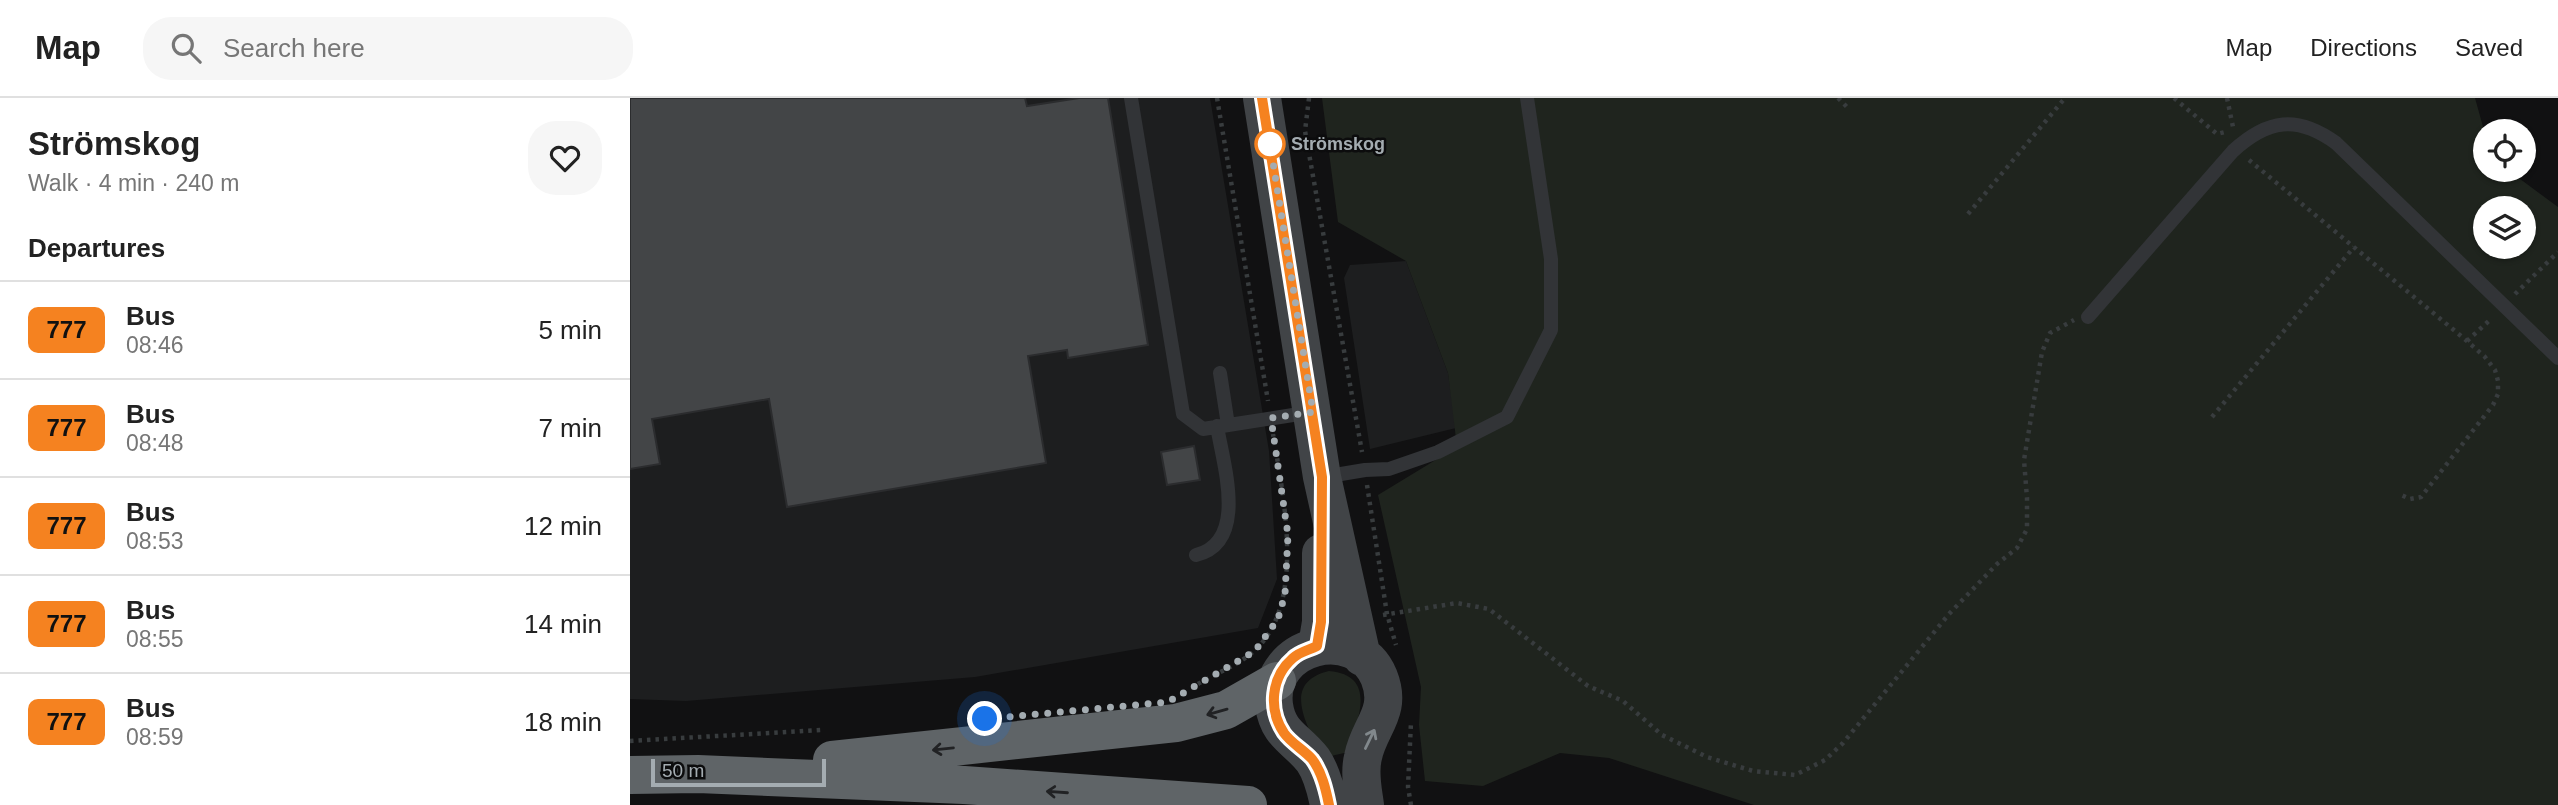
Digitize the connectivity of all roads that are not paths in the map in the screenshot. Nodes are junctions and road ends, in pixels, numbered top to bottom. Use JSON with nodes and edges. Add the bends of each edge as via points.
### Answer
{"nodes":[{"id":1,"x":1131,"y":98,"type":"edge"},
{"id":2,"x":1262,"y":98,"type":"edge"},
{"id":3,"x":1527,"y":98,"type":"edge"},
{"id":4,"x":2088,"y":317,"type":"road end"},
{"id":5,"x":2558,"y":358,"type":"edge"},
{"id":6,"x":1220,"y":373,"type":"dead end"},
{"id":7,"x":1313,"y":412,"type":"junction"},
{"id":8,"x":1223,"y":426,"type":"junction"},
{"id":9,"x":1322,"y":477,"type":"junction"},
{"id":10,"x":1196,"y":555,"type":"dead end"},
{"id":11,"x":1317,"y":646,"type":"junction"},
{"id":12,"x":1362,"y":657,"type":"junction"},
{"id":13,"x":1277,"y":681,"type":"junction"},
{"id":14,"x":698,"y":774,"type":"junction"},
{"id":15,"x":630,"y":775,"type":"edge"},
{"id":16,"x":1248,"y":805,"type":"edge"},
{"id":17,"x":1329,"y":805,"type":"edge"},
{"id":18,"x":1365,"y":805,"type":"edge"}],
"edges":[{"from":1,"to":8,"type":"lane","via":[[1183,414],[1203,429]]},
{"from":2,"to":7,"type":"main road"},
{"from":3,"to":9,"type":"lane","via":[[1551,259],[1550,330],[1507,416],[1438,452],[1389,469]]},
{"from":4,"to":5,"type":"lane","via":[[2240,144],[2277,125],[2297,125],[2318,130],[2345,151]]},
{"from":6,"to":8,"type":"lane"},
{"from":7,"to":8,"type":"lane"},
{"from":7,"to":9,"type":"main road"},
{"from":8,"to":10,"type":"lane","via":[[1230,514],[1223,537]]},
{"from":9,"to":11,"type":"main road"},
{"from":9,"to":12,"type":"main road"},
{"from":11,"to":12,"type":"main road","via":[[1335,645]]},
{"from":11,"to":13,"type":"main road","via":[[1291,660]]},
{"from":18,"to":12,"type":"main road","one_way":true,"via":[[1363,755],[1384,707],[1379,678]]},
{"from":13,"to":14,"type":"highway","one_way":true,"via":[[1226,710],[1176,723]]},
{"from":13,"to":17,"type":"main road","via":[[1274,706],[1278,721],[1285,735],[1313,760]]},
{"from":14,"to":15,"type":"highway"},
{"from":16,"to":14,"type":"highway","one_way":true,"via":[[964,785]]}]}
